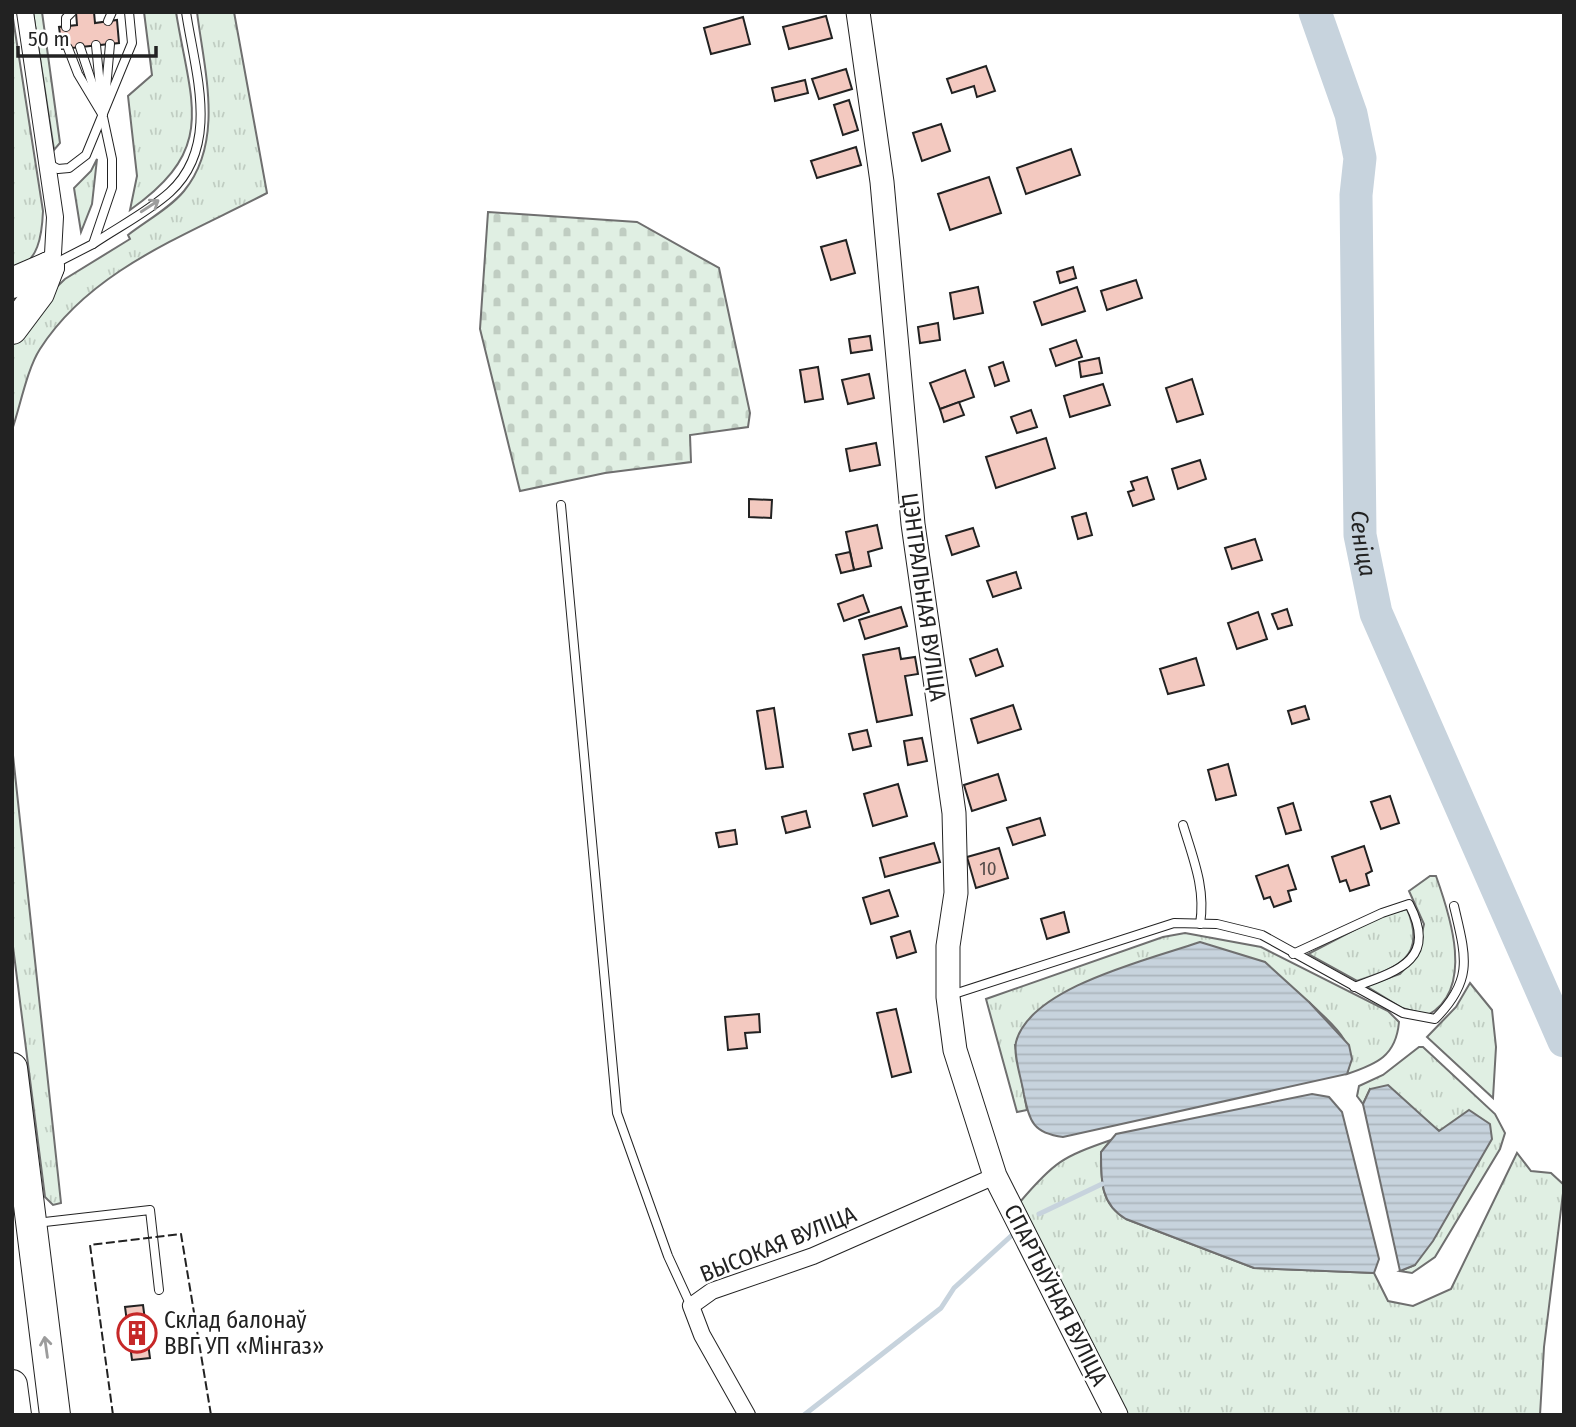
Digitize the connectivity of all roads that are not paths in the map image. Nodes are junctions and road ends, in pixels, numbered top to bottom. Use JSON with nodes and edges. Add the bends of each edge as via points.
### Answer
{"nodes":[{"id":1,"x":25,"y":12,"type":"edge"},
{"id":2,"x":72,"y":12,"type":"edge"},
{"id":3,"x":112,"y":12,"type":"edge"},
{"id":4,"x":129,"y":12,"type":"edge"},
{"id":5,"x":186,"y":12,"type":"edge"},
{"id":6,"x":858,"y":12,"type":"edge"},
{"id":7,"x":108,"y":21,"type":"dead end"},
{"id":8,"x":66,"y":27,"type":"dead end"},
{"id":9,"x":110,"y":44,"type":"dead end"},
{"id":10,"x":96,"y":45,"type":"dead end"},
{"id":11,"x":80,"y":47,"type":"dead end"},
{"id":12,"x":68,"y":48,"type":"dead end"},
{"id":13,"x":103,"y":117,"type":"junction"},
{"id":14,"x":46,"y":162,"type":"junction"},
{"id":15,"x":93,"y":244,"type":"junction"},
{"id":16,"x":49,"y":268,"type":"junction"},
{"id":17,"x":12,"y":283,"type":"edge"},
{"id":18,"x":12,"y":329,"type":"edge"},
{"id":19,"x":561,"y":505,"type":"dead end"},
{"id":20,"x":1183,"y":825,"type":"dead end"},
{"id":21,"x":1454,"y":906,"type":"dead end"},
{"id":22,"x":1200,"y":924,"type":"junction"},
{"id":23,"x":1293,"y":954,"type":"junction"},
{"id":24,"x":1354,"y":987,"type":"junction"},
{"id":25,"x":948,"y":996,"type":"junction"},
{"id":26,"x":12,"y":1068,"type":"edge"},
{"id":27,"x":995,"y":1176,"type":"junction"},
{"id":28,"x":30,"y":1223,"type":"junction"},
{"id":29,"x":159,"y":1290,"type":"dead end"},
{"id":30,"x":691,"y":1306,"type":"junction"},
{"id":31,"x":12,"y":1385,"type":"edge"},
{"id":32,"x":16,"y":1415,"type":"edge"},
{"id":33,"x":55,"y":1415,"type":"edge"},
{"id":34,"x":747,"y":1415,"type":"edge"},
{"id":35,"x":1116,"y":1415,"type":"edge"}],
"edges":[{"from":1,"to":14,"type":"street"},
{"from":2,"to":8,"type":"lane"},
{"from":3,"to":7,"type":"lane"},
{"from":4,"to":13,"type":"lane","via":[[132,43]]},
{"from":15,"to":5,"type":"lane","one_way":true,"via":[[168,194],[196,158],[202,110]]},
{"from":6,"to":25,"type":"street","name":"ЦЭНТРАЛЬНАЯ ВУЛІЦА","via":[[882,181],[913,524],[954,813],[956,893],[948,946]]},
{"from":9,"to":13,"type":"lane"},
{"from":10,"to":13,"type":"lane"},
{"from":11,"to":13,"type":"lane"},
{"from":12,"to":13,"type":"lane"},
{"from":13,"to":14,"type":"lane","via":[[79,163],[58,169]]},
{"from":13,"to":15,"type":"lane","via":[[112,159],[112,188]]},
{"from":14,"to":16,"type":"street","via":[[55,217]]},
{"from":15,"to":16,"type":"lane"},
{"from":16,"to":17,"type":"highway"},
{"from":16,"to":18,"type":"highway","via":[[39,293]]},
{"from":19,"to":30,"type":"lane","via":[[617,1113],[668,1256]]},
{"from":20,"to":22,"type":"lane","via":[[1200,882]]},
{"from":21,"to":24,"type":"lane","via":[[1464,945],[1464,978],[1453,1001],[1435,1019],[1403,1013]]},
{"from":22,"to":23,"type":"lane","via":[[1262,934]]},
{"from":22,"to":25,"type":"lane","via":[[1174,923]]},
{"from":23,"to":24,"type":"lane"},
{"from":23,"to":24,"type":"lane","via":[[1409,904],[1420,925],[1416,952],[1399,971]]},
{"from":25,"to":27,"type":"street","name":"ЦЭНТРАЛЬНАЯ ВУЛІЦА","via":[[955,1050]]},
{"from":26,"to":28,"type":"highway"},
{"from":27,"to":30,"type":"street","name":"ВЫСОКАЯ ВУЛІЦА","via":[[813,1256],[712,1291]]},
{"from":27,"to":35,"type":"street","name":"СПАРТЫЎНАЯ ВУЛІЦА"},
{"from":28,"to":29,"type":"lane","via":[[150,1210]]},
{"from":33,"to":28,"type":"highway","one_way":true},
{"from":30,"to":34,"type":"street","name":"ВЫСОКАЯ ВУЛІЦА"},
{"from":31,"to":32,"type":"highway"}]}
